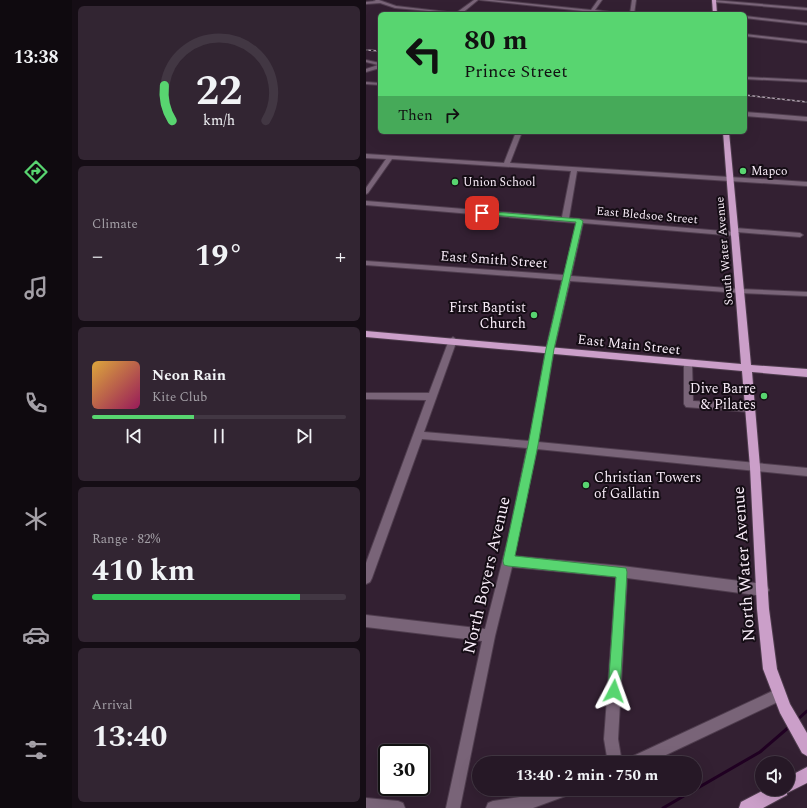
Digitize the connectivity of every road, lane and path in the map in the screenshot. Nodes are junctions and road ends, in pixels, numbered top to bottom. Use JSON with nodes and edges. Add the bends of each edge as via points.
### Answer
{"nodes":[{"id":1,"x":476,"y":0,"type":"edge"},
{"id":2,"x":482,"y":0,"type":"edge"},
{"id":3,"x":600,"y":0,"type":"edge"},
{"id":4,"x":634,"y":0,"type":"edge"},
{"id":5,"x":714,"y":0,"type":"edge"},
{"id":6,"x":377,"y":1,"type":"edge"},
{"id":7,"x":366,"y":3,"type":"edge"},
{"id":8,"x":807,"y":9,"type":"edge"},
{"id":9,"x":592,"y":11,"type":"junction"},
{"id":10,"x":440,"y":12,"type":"edge"},
{"id":11,"x":461,"y":12,"type":"edge"},
{"id":12,"x":603,"y":12,"type":"edge"},
{"id":13,"x":632,"y":12,"type":"edge"},
{"id":14,"x":715,"y":12,"type":"edge"},
{"id":15,"x":747,"y":17,"type":"edge"},
{"id":16,"x":807,"y":24,"type":"edge"},
{"id":17,"x":747,"y":35,"type":"edge"},
{"id":18,"x":807,"y":42,"type":"edge"},
{"id":19,"x":366,"y":61,"type":"edge"},
{"id":20,"x":378,"y":64,"type":"edge"},
{"id":21,"x":378,"y":66,"type":"edge"},
{"id":22,"x":366,"y":71,"type":"edge"},
{"id":23,"x":747,"y":78,"type":"edge"},
{"id":24,"x":807,"y":82,"type":"edge"},
{"id":25,"x":366,"y":83,"type":"edge"},
{"id":26,"x":378,"y":84,"type":"edge"},
{"id":27,"x":747,"y":114,"type":"edge"},
{"id":28,"x":807,"y":119,"type":"edge"},
{"id":29,"x":518,"y":134,"type":"edge"},
{"id":30,"x":726,"y":134,"type":"edge"},
{"id":31,"x":366,"y":156,"type":"edge"},
{"id":32,"x":390,"y":158,"type":"junction"},
{"id":33,"x":506,"y":165,"type":"junction"},
{"id":34,"x":574,"y":169,"type":"junction"},
{"id":35,"x":730,"y":179,"type":"junction"},
{"id":36,"x":807,"y":184,"type":"edge"},
{"id":37,"x":366,"y":192,"type":"edge"},
{"id":38,"x":366,"y":203,"type":"edge"},
{"id":39,"x":565,"y":220,"type":"junction"},
{"id":40,"x":580,"y":221,"type":"junction"},
{"id":41,"x":736,"y":232,"type":"junction"},
{"id":42,"x":800,"y":235,"type":"dead end"},
{"id":43,"x":366,"y":263,"type":"edge"},
{"id":44,"x":567,"y":278,"type":"junction"},
{"id":45,"x":740,"y":291,"type":"junction"},
{"id":46,"x":807,"y":294,"type":"edge"},
{"id":47,"x":366,"y":334,"type":"edge"},
{"id":48,"x":453,"y":340,"type":"junction"},
{"id":49,"x":550,"y":349,"type":"junction"},
{"id":50,"x":688,"y":364,"type":"junction"},
{"id":51,"x":746,"y":369,"type":"junction"},
{"id":52,"x":807,"y":373,"type":"edge"},
{"id":53,"x":366,"y":396,"type":"edge"},
{"id":54,"x":433,"y":397,"type":"junction"},
{"id":55,"x":750,"y":408,"type":"junction"},
{"id":56,"x":419,"y":435,"type":"junction"},
{"id":57,"x":533,"y":445,"type":"junction"},
{"id":58,"x":755,"y":467,"type":"junction"},
{"id":59,"x":807,"y":472,"type":"edge"},
{"id":60,"x":508,"y":561,"type":"junction"},
{"id":61,"x":622,"y":572,"type":"junction"},
{"id":62,"x":366,"y":578,"type":"edge"},
{"id":63,"x":763,"y":590,"type":"junction"},
{"id":64,"x":366,"y":622,"type":"edge"},
{"id":65,"x":489,"y":636,"type":"junction"},
{"id":66,"x":782,"y":701,"type":"junction"},
{"id":67,"x":806,"y":746,"type":"edge"},
{"id":68,"x":614,"y":756,"type":"edge"},
{"id":69,"x":651,"y":756,"type":"edge"},
{"id":70,"x":807,"y":775,"type":"edge"},
{"id":71,"x":795,"y":781,"type":"edge"},
{"id":72,"x":546,"y":796,"type":"edge"},
{"id":73,"x":768,"y":796,"type":"edge"},
{"id":74,"x":366,"y":805,"type":"edge"},
{"id":75,"x":398,"y":808,"type":"edge"},
{"id":76,"x":453,"y":808,"type":"edge"},
{"id":77,"x":493,"y":808,"type":"edge"},
{"id":78,"x":747,"y":808,"type":"edge"}],
"edges":[{"from":1,"to":11,"type":"street"},
{"from":2,"to":9,"type":"street"},
{"from":3,"to":9,"type":"street"},
{"from":4,"to":13,"type":"street"},
{"from":5,"to":8,"type":"street"},
{"from":5,"to":14,"type":"main road"},
{"from":6,"to":7,"type":"street"},
{"from":6,"to":10,"type":"street","via":[[395,7]]},
{"from":9,"to":12,"type":"street"},
{"from":15,"to":16,"type":"street"},
{"from":17,"to":18,"type":"street"},
{"from":19,"to":20,"type":"street"},
{"from":21,"to":22,"type":"street"},
{"from":23,"to":24,"type":"street"},
{"from":25,"to":26,"type":"street"},
{"from":27,"to":28,"type":"street"},
{"from":29,"to":33,"type":"street"},
{"from":30,"to":35,"type":"main road","name":"South Water Avenue"},
{"from":31,"to":32,"type":"street"},
{"from":32,"to":33,"type":"street"},
{"from":32,"to":37,"type":"street"},
{"from":33,"to":34,"type":"street"},
{"from":34,"to":35,"type":"street"},
{"from":34,"to":39,"type":"street"},
{"from":35,"to":36,"type":"street"},
{"from":35,"to":41,"type":"main road","name":"South Water Avenue"},
{"from":38,"to":39,"type":"street","name":"East Bledsoe Street"},
{"from":39,"to":40,"type":"street","name":"East Bledsoe Street"},
{"from":40,"to":41,"type":"street","name":"East Bledsoe Street"},
{"from":40,"to":44,"type":"street","name":"North Boyers Avenue"},
{"from":41,"to":42,"type":"street","name":"East Bledsoe Street"},
{"from":41,"to":45,"type":"main road","name":"South Water Avenue"},
{"from":43,"to":44,"type":"street","name":"East Smith Street"},
{"from":44,"to":45,"type":"street","name":"East Smith Street"},
{"from":44,"to":49,"type":"street","name":"North Boyers Avenue"},
{"from":45,"to":46,"type":"street","name":"East Smith Street"},
{"from":45,"to":51,"type":"main road","name":"South Water Avenue"},
{"from":47,"to":48,"type":"main road","name":"East Main Street"},
{"from":48,"to":49,"type":"main road","name":"East Main Street"},
{"from":48,"to":54,"type":"street"},
{"from":49,"to":50,"type":"main road","name":"East Main Street"},
{"from":49,"to":57,"type":"street","name":"North Boyers Avenue"},
{"from":50,"to":51,"type":"main road","name":"East Main Street"},
{"from":50,"to":55,"type":"street","via":[[689,404]]},
{"from":51,"to":52,"type":"main road","name":"East Main Street"},
{"from":51,"to":55,"type":"main road","name":"North Water Avenue"},
{"from":53,"to":54,"type":"street"},
{"from":54,"to":56,"type":"street"},
{"from":55,"to":58,"type":"main road","name":"North Water Avenue"},
{"from":56,"to":57,"type":"street"},
{"from":56,"to":62,"type":"street"},
{"from":57,"to":58,"type":"street"},
{"from":57,"to":60,"type":"street","name":"North Boyers Avenue"},
{"from":58,"to":59,"type":"street"},
{"from":58,"to":63,"type":"main road","name":"North Water Avenue"},
{"from":60,"to":61,"type":"street"},
{"from":60,"to":65,"type":"street","name":"North Boyers Avenue"},
{"from":61,"to":63,"type":"street"},
{"from":61,"to":68,"type":"street","via":[[611,739]]},
{"from":63,"to":66,"type":"main road","name":"North Water Avenue","via":[[770,669]]},
{"from":64,"to":65,"type":"street"},
{"from":65,"to":76,"type":"street","name":"North Boyers Avenue"},
{"from":66,"to":67,"type":"main road","name":"North Water Avenue"},
{"from":66,"to":69,"type":"street"},
{"from":70,"to":71,"type":"main road"},
{"from":72,"to":77,"type":"street","via":[[527,803]]},
{"from":73,"to":78,"type":"main road"},
{"from":74,"to":75,"type":"street"}]}
